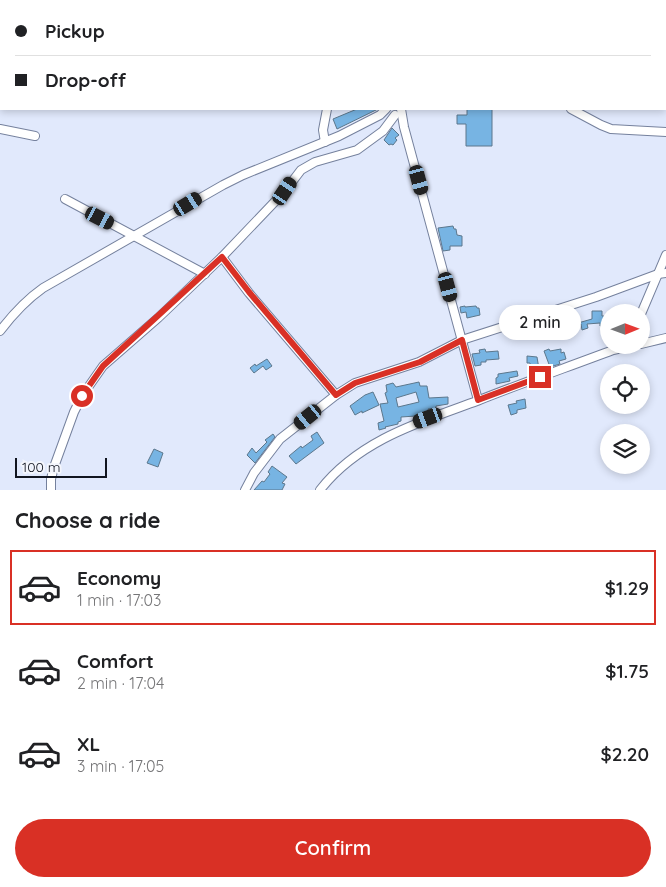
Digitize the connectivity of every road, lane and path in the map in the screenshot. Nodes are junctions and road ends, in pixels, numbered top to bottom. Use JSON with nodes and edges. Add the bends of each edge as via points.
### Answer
{"nodes":[{"id":1,"x":327,"y":110,"type":"edge"},
{"id":2,"x":386,"y":110,"type":"edge"},
{"id":3,"x":573,"y":110,"type":"edge"},
{"id":4,"x":398,"y":112,"type":"edge"},
{"id":5,"x":0,"y":129,"type":"edge"},
{"id":6,"x":666,"y":132,"type":"edge"},
{"id":7,"x":35,"y":136,"type":"dead end"},
{"id":8,"x":325,"y":142,"type":"junction"},
{"id":9,"x":65,"y":199,"type":"dead end"},
{"id":10,"x":136,"y":236,"type":"junction"},
{"id":11,"x":666,"y":255,"type":"edge"},
{"id":12,"x":222,"y":257,"type":"junction"},
{"id":13,"x":662,"y":273,"type":"edge"},
{"id":14,"x":205,"y":274,"type":"junction"},
{"id":15,"x":646,"y":304,"type":"edge"},
{"id":16,"x":0,"y":331,"type":"edge"},
{"id":17,"x":666,"y":338,"type":"edge"},
{"id":18,"x":462,"y":340,"type":"junction"},
{"id":19,"x":650,"y":342,"type":"edge"},
{"id":20,"x":602,"y":354,"type":"edge"},
{"id":21,"x":336,"y":395,"type":"junction"},
{"id":22,"x":478,"y":400,"type":"junction"},
{"id":23,"x":50,"y":490,"type":"edge"},
{"id":24,"x":245,"y":490,"type":"edge"},
{"id":25,"x":320,"y":490,"type":"edge"}],
"edges":[{"from":1,"to":8,"type":"street","via":[[322,130]]},
{"from":2,"to":8,"type":"street","via":[[369,122]]},
{"from":3,"to":6,"type":"street","via":[[611,129]]},
{"from":4,"to":12,"type":"street","via":[[383,131],[357,150],[337,154],[301,170]]},
{"from":4,"to":18,"type":"street"},
{"from":5,"to":7,"type":"street"},
{"from":8,"to":10,"type":"street","via":[[243,175],[199,197]]},
{"from":9,"to":10,"type":"street"},
{"from":10,"to":14,"type":"street"},
{"from":10,"to":16,"type":"street","via":[[30,297]]},
{"from":11,"to":13,"type":"street"},
{"from":12,"to":14,"type":"street"},
{"from":12,"to":21,"type":"street"},
{"from":13,"to":15,"type":"street"},
{"from":13,"to":18,"type":"street"},
{"from":14,"to":23,"type":"street","via":[[95,376],[64,434]]},
{"from":17,"to":19,"type":"street"},
{"from":18,"to":21,"type":"street","via":[[420,362],[355,383]]},
{"from":18,"to":22,"type":"street"},
{"from":20,"to":22,"type":"street"},
{"from":21,"to":24,"type":"street","via":[[280,440]]},
{"from":22,"to":25,"type":"street","via":[[411,424],[365,448],[336,471]]}]}
